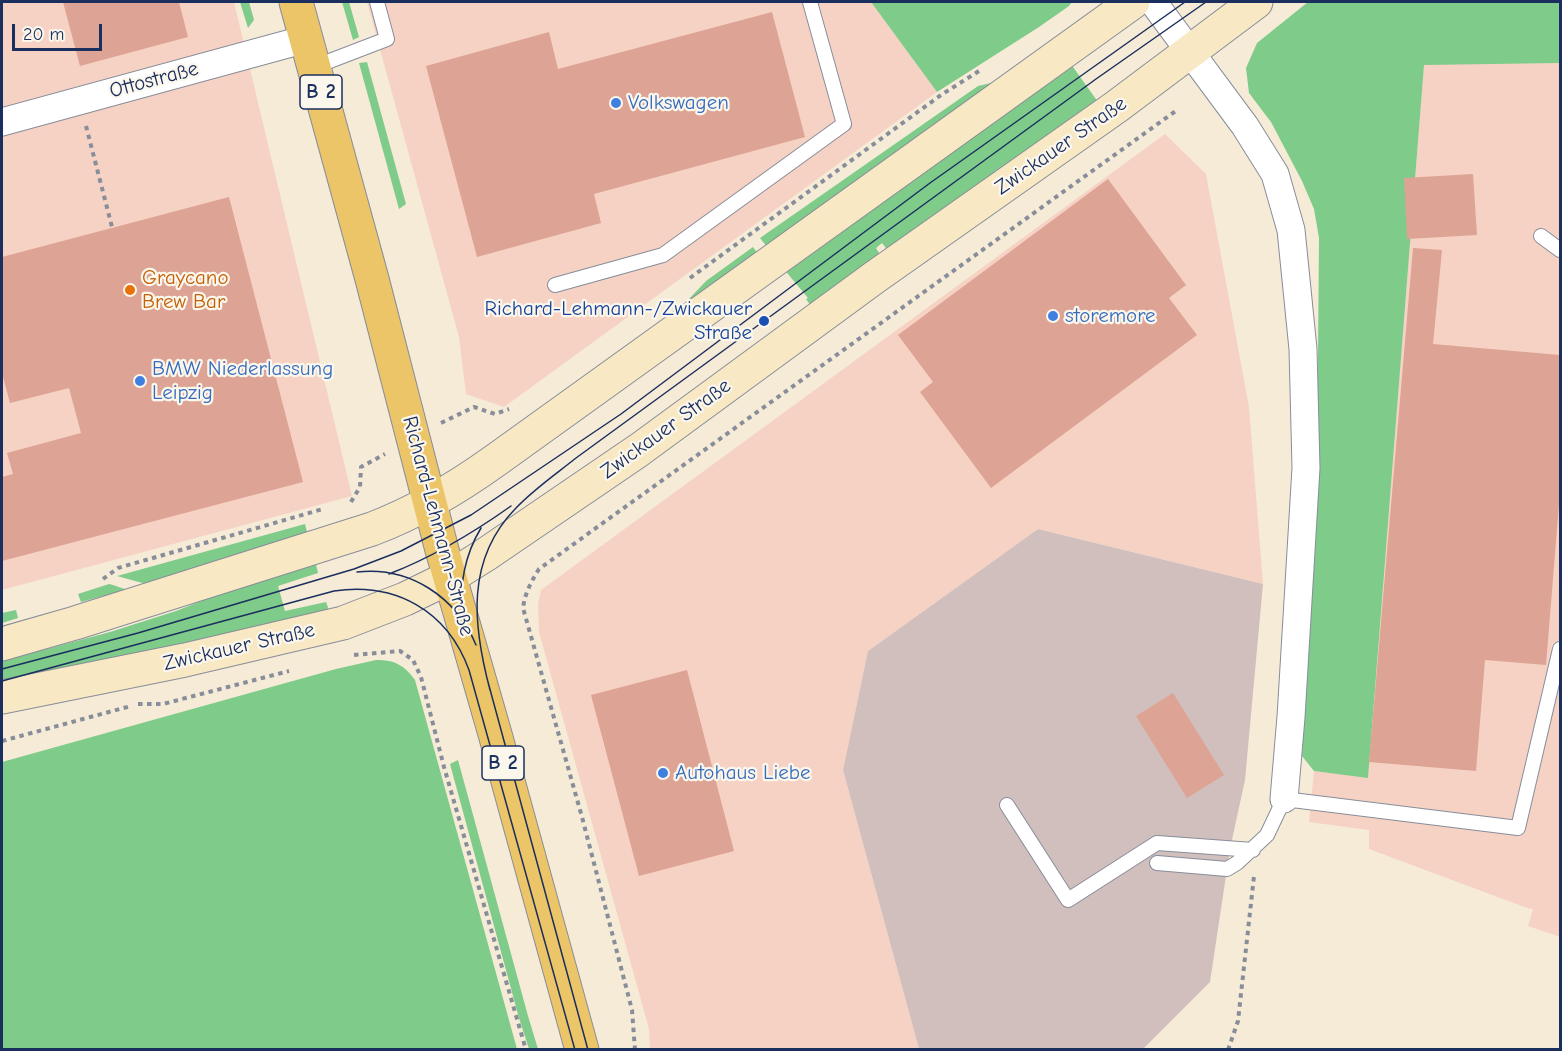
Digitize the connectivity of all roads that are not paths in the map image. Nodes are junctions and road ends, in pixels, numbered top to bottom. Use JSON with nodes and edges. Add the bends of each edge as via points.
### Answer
{"nodes":[{"id":1,"x":296,"y":2,"type":"edge"},
{"id":2,"x":377,"y":2,"type":"edge"},
{"id":3,"x":810,"y":2,"type":"edge"},
{"id":4,"x":1134,"y":2,"type":"edge"},
{"id":5,"x":1153,"y":2,"type":"edge"},
{"id":6,"x":1256,"y":2,"type":"edge"},
{"id":7,"x":310,"y":53,"type":"junction"},
{"id":8,"x":1190,"y":53,"type":"junction"},
{"id":9,"x":2,"y":122,"type":"edge"},
{"id":10,"x":1541,"y":236,"type":"dead end"},
{"id":11,"x":1560,"y":250,"type":"edge"},
{"id":12,"x":555,"y":285,"type":"dead end"},
{"id":13,"x":429,"y":503,"type":"junction"},
{"id":14,"x":450,"y":577,"type":"junction"},
{"id":15,"x":2,"y":644,"type":"edge"},
{"id":16,"x":1560,"y":650,"type":"edge"},
{"id":17,"x":2,"y":697,"type":"edge"},
{"id":18,"x":1284,"y":799,"type":"junction"},
{"id":19,"x":1007,"y":805,"type":"dead end"},
{"id":20,"x":1253,"y":850,"type":"junction"},
{"id":21,"x":1157,"y":863,"type":"dead end"},
{"id":22,"x":582,"y":1050,"type":"edge"}],
"edges":[{"from":1,"to":7,"type":"main road","name":"Richard-Lehmann-Straße","number":"B 2"},
{"from":2,"to":7,"type":"lane","via":[[387,39]]},
{"from":3,"to":12,"type":"lane","via":[[844,124],[663,255]]},
{"from":4,"to":13,"type":"main road","via":[[496,460]]},
{"from":5,"to":8,"type":"street"},
{"from":6,"to":8,"type":"main road","name":"Zwickauer Straße"},
{"from":7,"to":9,"type":"street","name":"Ottostraße"},
{"from":7,"to":13,"type":"main road","name":"Richard-Lehmann-Straße","number":"B 2"},
{"from":8,"to":14,"type":"main road","name":"Zwickauer Straße","via":[[639,450]]},
{"from":8,"to":18,"type":"street","via":[[1245,126],[1275,174],[1292,230],[1303,349],[1306,468]]},
{"from":10,"to":11,"type":"lane"},
{"from":13,"to":14,"type":"main road","name":"Richard-Lehmann-Straße","number":"B 2"},
{"from":13,"to":15,"type":"main road","via":[[372,529]]},
{"from":14,"to":17,"type":"main road","name":"Zwickauer Straße","via":[[343,623]]},
{"from":14,"to":22,"type":"main road","name":"Richard-Lehmann-Straße","number":"B 2"},
{"from":16,"to":18,"type":"lane","via":[[1518,828]]},
{"from":18,"to":20,"type":"lane","via":[[1267,835]]},
{"from":19,"to":20,"type":"lane","via":[[1068,900],[1157,843]]},
{"from":20,"to":21,"type":"lane","via":[[1227,869]]}]}
